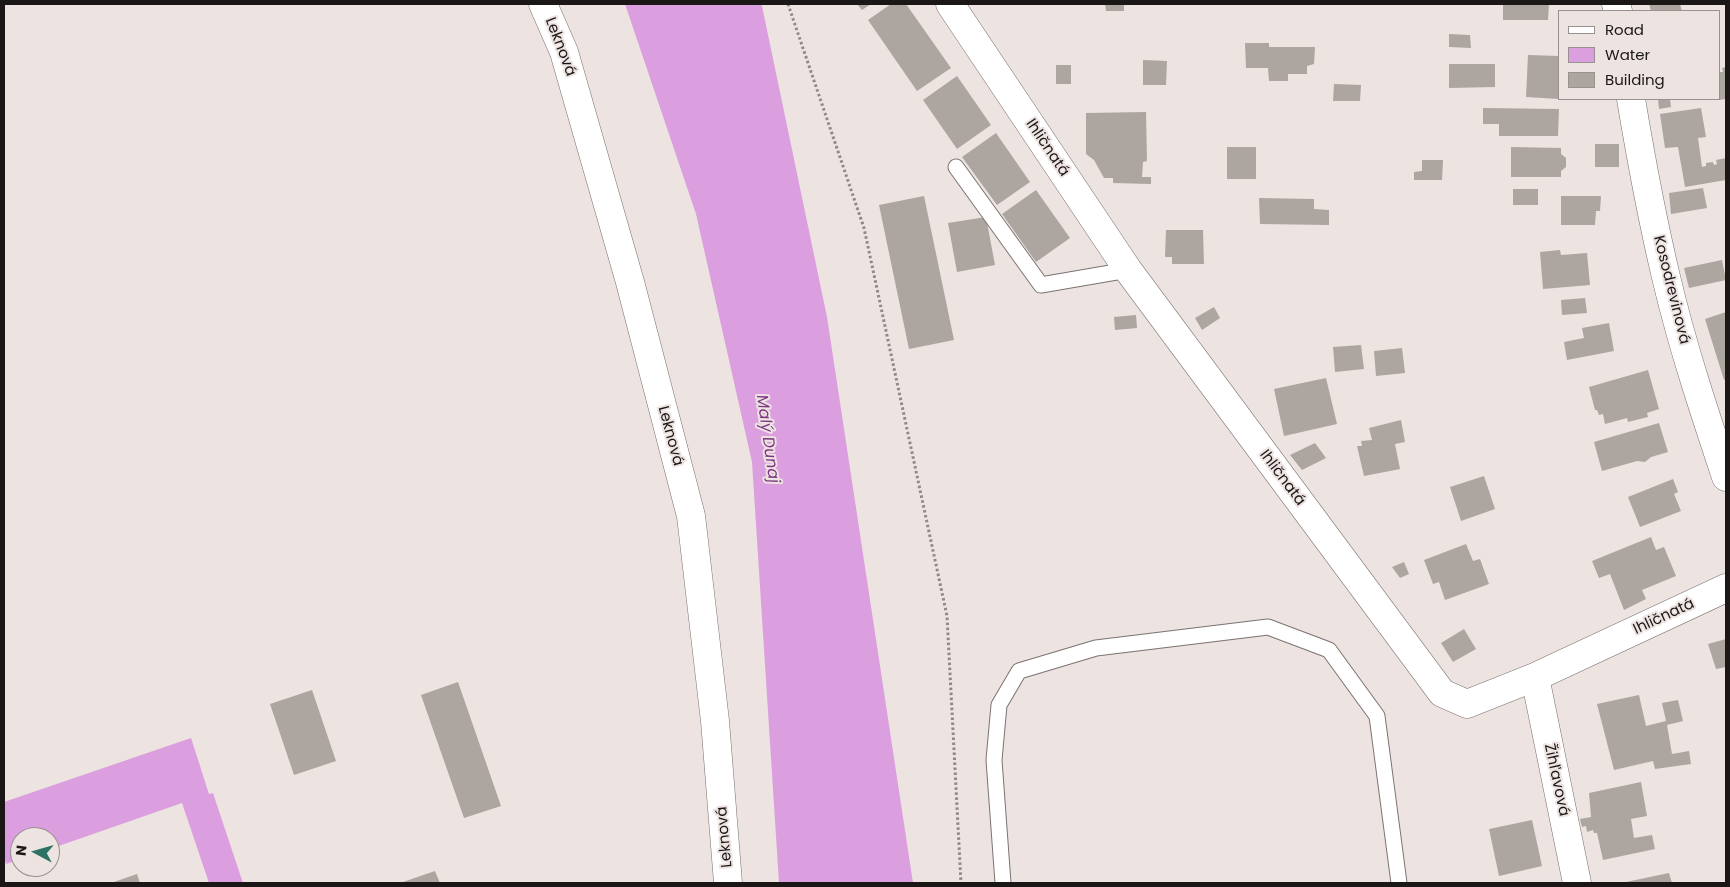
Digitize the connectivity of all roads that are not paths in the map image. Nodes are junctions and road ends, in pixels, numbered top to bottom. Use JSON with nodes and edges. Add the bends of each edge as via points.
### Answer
{"nodes":[{"id":1,"x":543,"y":4,"type":"edge"},
{"id":2,"x":950,"y":4,"type":"edge"},
{"id":3,"x":1631,"y":100,"type":"edge"},
{"id":4,"x":956,"y":167,"type":"dead end"},
{"id":5,"x":1128,"y":270,"type":"junction"},
{"id":6,"x":1726,"y":477,"type":"edge"},
{"id":7,"x":1726,"y":588,"type":"edge"},
{"id":8,"x":1535,"y":677,"type":"junction"},
{"id":9,"x":728,"y":883,"type":"edge"},
{"id":10,"x":1003,"y":883,"type":"edge"},
{"id":11,"x":1399,"y":883,"type":"edge"},
{"id":12,"x":1577,"y":883,"type":"edge"}],
"edges":[{"from":1,"to":9,"type":"street","name":"Leknová","via":[[564,52],[630,282],[691,516],[715,721]]},
{"from":2,"to":5,"type":"street","name":"Ihličnatá"},
{"from":3,"to":6,"type":"street","name":"Kosodrevinová","via":[[1644,181],[1666,279],[1696,387]]},
{"from":4,"to":5,"type":"lane","via":[[1041,285]]},
{"from":5,"to":8,"type":"street","name":"Ihličnatá","via":[[1442,693],[1467,704]]},
{"from":7,"to":8,"type":"street","name":"Ihličnatá"},
{"from":8,"to":12,"type":"street","name":"Žihľavová"},
{"from":10,"to":11,"type":"lane","via":[[994,760],[999,706],[1019,671],[1096,648],[1268,627],[1329,650],[1377,716]]}]}
